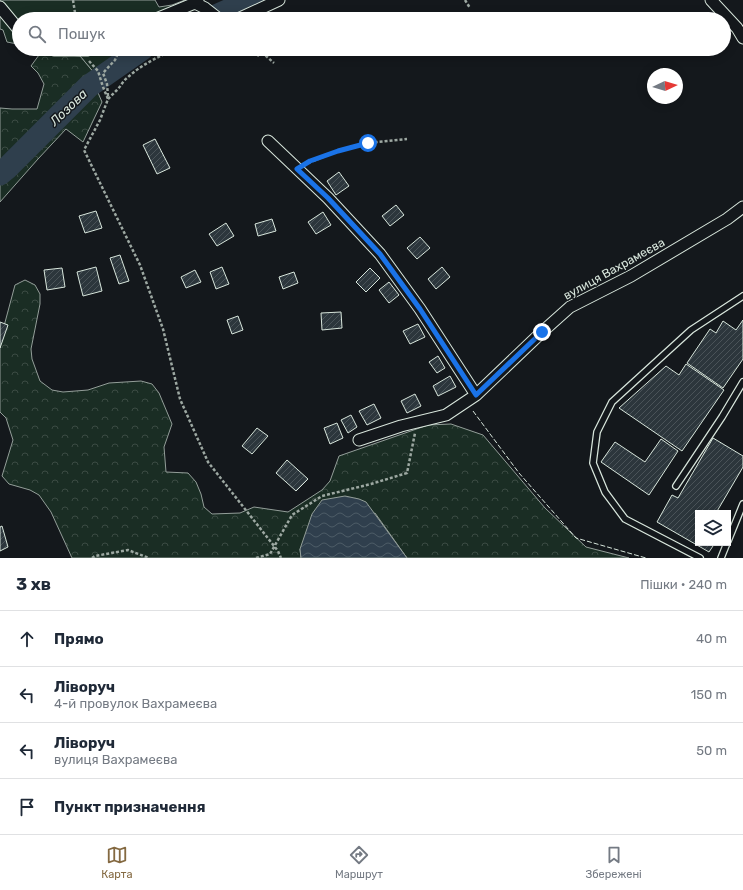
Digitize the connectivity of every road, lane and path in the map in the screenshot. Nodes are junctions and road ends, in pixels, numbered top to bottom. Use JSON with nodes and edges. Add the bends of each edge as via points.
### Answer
{"nodes":[{"id":1,"x":73,"y":0,"type":"edge"},
{"id":2,"x":279,"y":0,"type":"edge"},
{"id":3,"x":465,"y":0,"type":"edge"},
{"id":4,"x":711,"y":0,"type":"edge"},
{"id":5,"x":197,"y":1,"type":"edge"},
{"id":6,"x":0,"y":7,"type":"edge"},
{"id":7,"x":470,"y":8,"type":"dead end"},
{"id":8,"x":75,"y":12,"type":"edge"},
{"id":9,"x":172,"y":12,"type":"edge"},
{"id":10,"x":210,"y":12,"type":"edge"},
{"id":11,"x":253,"y":12,"type":"edge"},
{"id":12,"x":722,"y":12,"type":"edge"},
{"id":13,"x":12,"y":22,"type":"edge"},
{"id":14,"x":731,"y":22,"type":"edge"},
{"id":15,"x":743,"y":38,"type":"edge"},
{"id":16,"x":117,"y":56,"type":"edge"},
{"id":17,"x":160,"y":56,"type":"edge"},
{"id":18,"x":266,"y":56,"type":"edge"},
{"id":19,"x":274,"y":63,"type":"dead end"},
{"id":20,"x":98,"y":71,"type":"dead end"},
{"id":21,"x":108,"y":99,"type":"junction"},
{"id":22,"x":407,"y":139,"type":"dead end"},
{"id":23,"x":268,"y":141,"type":"dead end"},
{"id":24,"x":297,"y":169,"type":"junction"},
{"id":25,"x":743,"y":206,"type":"edge"},
{"id":26,"x":743,"y":296,"type":"edge"},
{"id":27,"x":743,"y":382,"type":"edge"},
{"id":28,"x":476,"y":395,"type":"junction"},
{"id":29,"x":417,"y":422,"type":"junction"},
{"id":30,"x":359,"y":440,"type":"dead end"},
{"id":31,"x":676,"y":486,"type":"dead end"},
{"id":32,"x":743,"y":504,"type":"edge"},
{"id":33,"x":731,"y":534,"type":"edge"},
{"id":34,"x":274,"y":546,"type":"junction"},
{"id":35,"x":726,"y":546,"type":"edge"},
{"id":36,"x":92,"y":558,"type":"edge"},
{"id":37,"x":149,"y":558,"type":"edge"},
{"id":38,"x":256,"y":558,"type":"edge"},
{"id":39,"x":281,"y":558,"type":"edge"},
{"id":40,"x":700,"y":558,"type":"edge"},
{"id":41,"x":721,"y":558,"type":"edge"}],
"edges":[{"from":1,"to":8,"type":"path"},
{"from":2,"to":11,"type":"street"},
{"from":3,"to":7,"type":"path"},
{"from":4,"to":12,"type":"street"},
{"from":5,"to":9,"type":"street"},
{"from":5,"to":10,"type":"street"},
{"from":6,"to":13,"type":"street"},
{"from":14,"to":15,"type":"street"},
{"from":16,"to":21,"type":"path","via":[[103,73]]},
{"from":17,"to":21,"type":"path","via":[[126,78]]},
{"from":18,"to":19,"type":"path"},
{"from":20,"to":21,"type":"path"},
{"from":21,"to":34,"type":"path","via":[[84,150],[140,265],[163,329],[180,400],[208,462]]},
{"from":22,"to":24,"type":"path","via":[[368,143],[338,151],[310,161]]},
{"from":23,"to":24,"type":"street"},
{"from":24,"to":28,"type":"street","via":[[380,254],[420,309]]},
{"from":25,"to":28,"type":"street","name":"вулиця Вахрамеєва","via":[[726,219],[631,276],[570,307]]},
{"from":26,"to":40,"type":"lane","via":[[691,330],[612,402],[597,432],[593,463],[605,492],[625,518]]},
{"from":27,"to":31,"type":"lane"},
{"from":28,"to":29,"type":"street","name":"вулиця Вахрамеєва","via":[[446,415]]},
{"from":29,"to":30,"type":"street","name":"вулиця Вахрамеєва"},
{"from":29,"to":34,"type":"path","via":[[407,473],[322,496],[292,515]]},
{"from":32,"to":33,"type":"lane"},
{"from":34,"to":38,"type":"path","via":[[270,554]]},
{"from":34,"to":39,"type":"path"},
{"from":35,"to":41,"type":"lane"},
{"from":36,"to":37,"type":"path","via":[[128,550]]}]}
